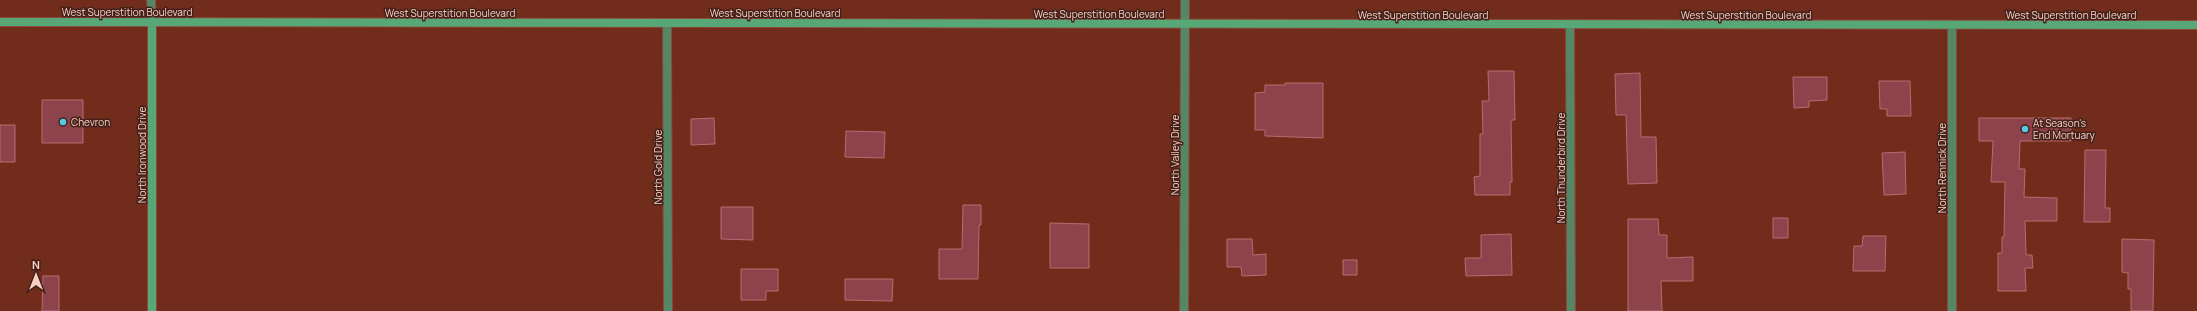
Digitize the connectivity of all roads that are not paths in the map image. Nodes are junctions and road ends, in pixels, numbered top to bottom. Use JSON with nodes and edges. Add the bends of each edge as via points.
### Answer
{"nodes":[{"id":1,"x":152,"y":0,"type":"edge"},
{"id":2,"x":1185,"y":0,"type":"edge"},
{"id":3,"x":0,"y":22,"type":"edge"},
{"id":4,"x":152,"y":22,"type":"junction"},
{"id":5,"x":667,"y":23,"type":"junction"},
{"id":6,"x":1186,"y":24,"type":"junction"},
{"id":7,"x":1570,"y":25,"type":"junction"},
{"id":8,"x":1952,"y":25,"type":"junction"},
{"id":9,"x":2197,"y":25,"type":"edge"},
{"id":10,"x":152,"y":311,"type":"edge"},
{"id":11,"x":668,"y":311,"type":"edge"},
{"id":12,"x":1184,"y":311,"type":"edge"},
{"id":13,"x":1571,"y":311,"type":"edge"},
{"id":14,"x":1952,"y":311,"type":"edge"}],
"edges":[{"from":1,"to":4,"type":"street","name":"North Ironwood Drive"},
{"from":2,"to":6,"type":"street","name":"North Valley Drive"},
{"from":3,"to":4,"type":"main road","name":"West Superstition Boulevard"},
{"from":4,"to":5,"type":"main road","name":"West Superstition Boulevard"},
{"from":4,"to":10,"type":"main road","name":"North Ironwood Drive"},
{"from":5,"to":6,"type":"main road","name":"West Superstition Boulevard"},
{"from":5,"to":11,"type":"street","name":"North Gold Drive"},
{"from":6,"to":7,"type":"main road","name":"West Superstition Boulevard"},
{"from":6,"to":12,"type":"street","name":"North Valley Drive"},
{"from":7,"to":8,"type":"main road","name":"West Superstition Boulevard"},
{"from":7,"to":13,"type":"street","name":"North Thunderbird Drive"},
{"from":8,"to":9,"type":"main road","name":"West Superstition Boulevard"},
{"from":8,"to":14,"type":"street","name":"North Rennick Drive"}]}
